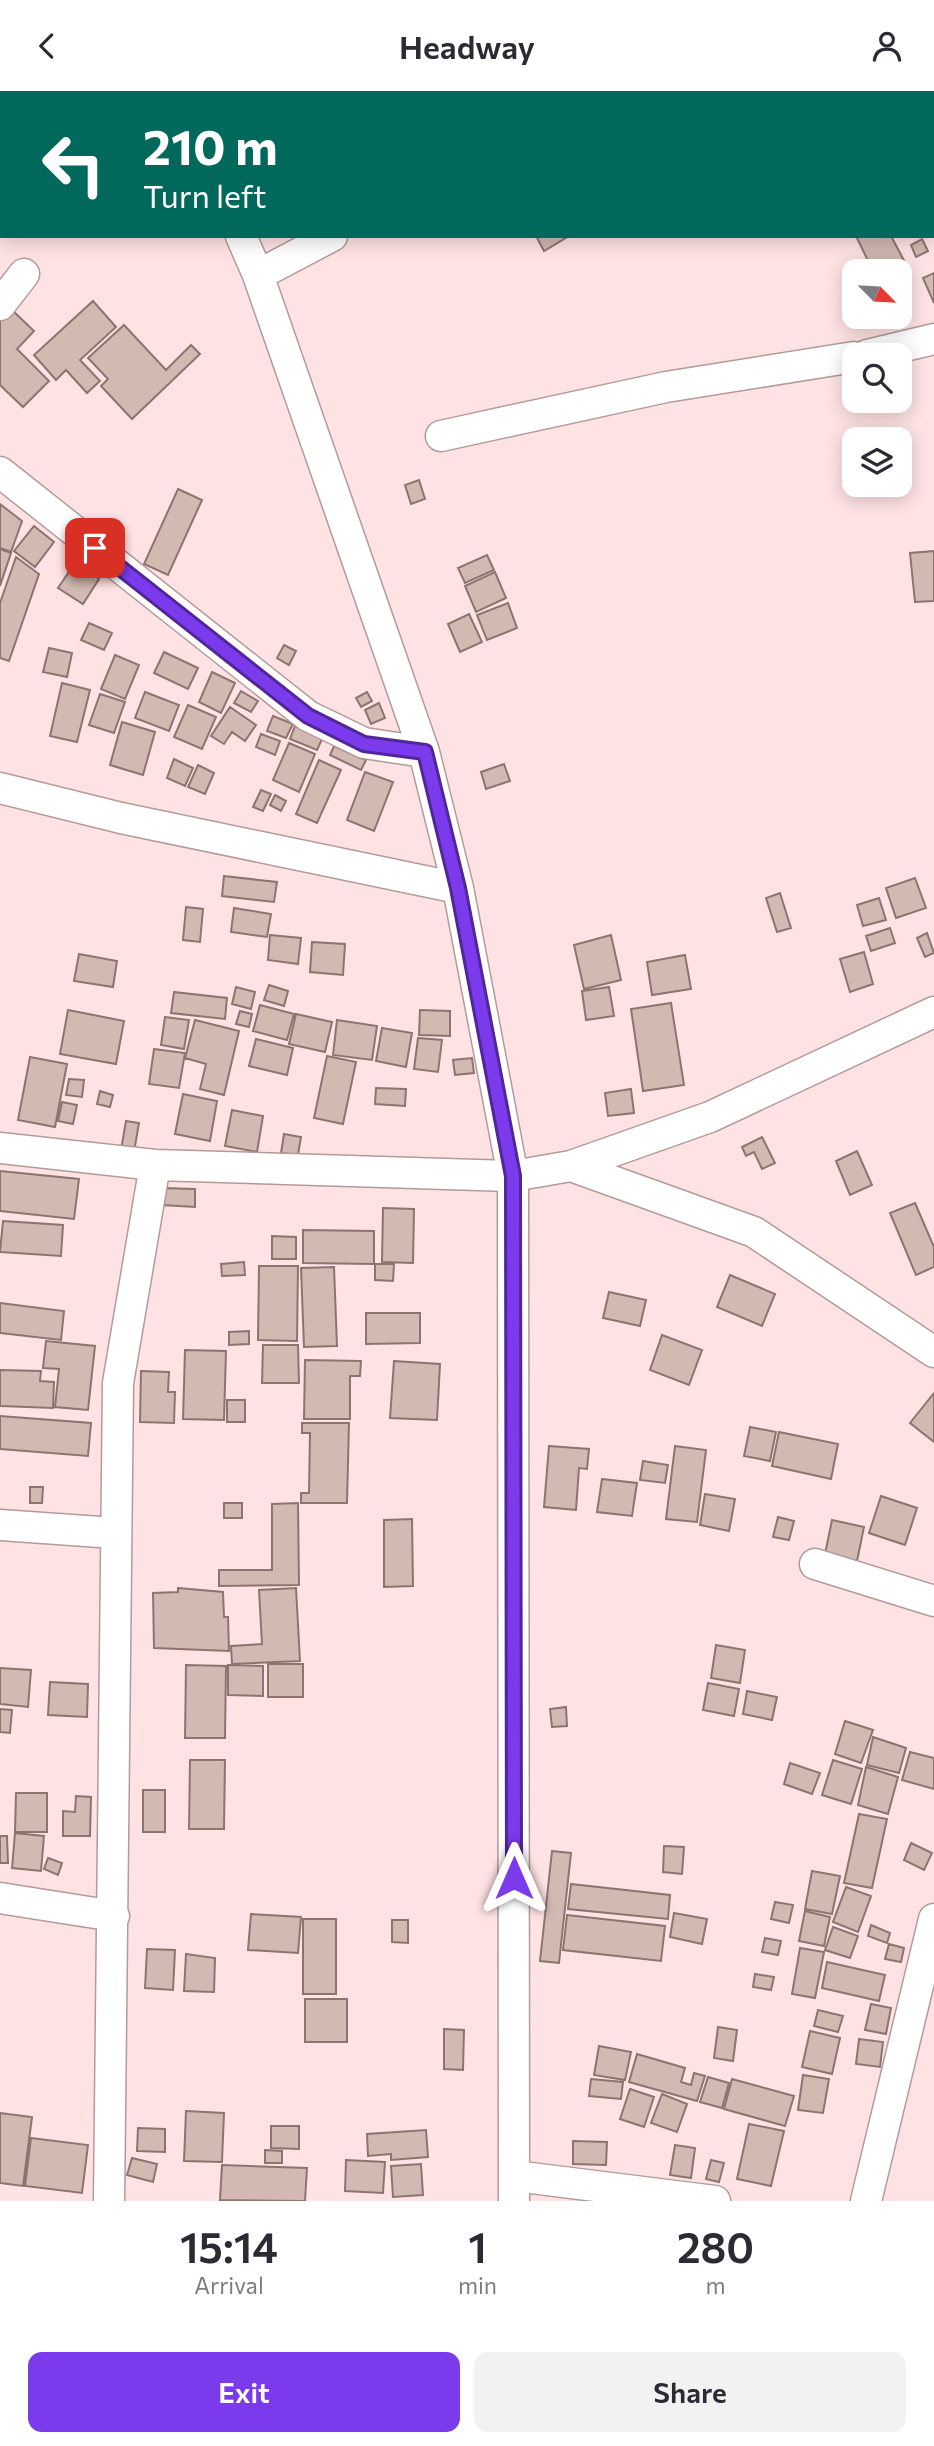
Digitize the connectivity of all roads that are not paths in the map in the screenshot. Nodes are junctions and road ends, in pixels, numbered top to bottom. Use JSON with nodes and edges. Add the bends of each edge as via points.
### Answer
{"nodes":[{"id":1,"x":242,"y":238,"type":"edge"},
{"id":2,"x":328,"y":238,"type":"edge"},
{"id":3,"x":24,"y":274,"type":"dead end"},
{"id":4,"x":258,"y":275,"type":"junction"},
{"id":5,"x":0,"y":305,"type":"edge"},
{"id":6,"x":934,"y":339,"type":"edge"},
{"id":7,"x":912,"y":344,"type":"edge"},
{"id":8,"x":842,"y":359,"type":"edge"},
{"id":9,"x":441,"y":436,"type":"dead end"},
{"id":10,"x":0,"y":472,"type":"edge"},
{"id":11,"x":425,"y":752,"type":"junction"},
{"id":12,"x":0,"y":788,"type":"edge"},
{"id":13,"x":458,"y":888,"type":"junction"},
{"id":14,"x":934,"y":1012,"type":"edge"},
{"id":15,"x":0,"y":1148,"type":"edge"},
{"id":16,"x":155,"y":1165,"type":"junction"},
{"id":17,"x":571,"y":1166,"type":"junction"},
{"id":18,"x":513,"y":1176,"type":"junction"},
{"id":19,"x":934,"y":1352,"type":"edge"},
{"id":20,"x":0,"y":1525,"type":"edge"},
{"id":21,"x":114,"y":1533,"type":"junction"},
{"id":22,"x":815,"y":1564,"type":"dead end"},
{"id":23,"x":934,"y":1601,"type":"edge"},
{"id":24,"x":0,"y":1898,"type":"edge"},
{"id":25,"x":114,"y":1916,"type":"junction"},
{"id":26,"x":934,"y":1919,"type":"edge"},
{"id":27,"x":514,"y":2189,"type":"edge"},
{"id":28,"x":109,"y":2201,"type":"edge"},
{"id":29,"x":715,"y":2201,"type":"edge"},
{"id":30,"x":866,"y":2201,"type":"edge"}],
"edges":[{"from":1,"to":4,"type":"street"},
{"from":2,"to":4,"type":"street"},
{"from":3,"to":5,"type":"street"},
{"from":4,"to":11,"type":"street"},
{"from":6,"to":7,"type":"street"},
{"from":8,"to":9,"type":"street","via":[[666,387]]},
{"from":10,"to":11,"type":"street","via":[[308,716],[364,744]]},
{"from":11,"to":13,"type":"street"},
{"from":12,"to":13,"type":"street"},
{"from":13,"to":18,"type":"street"},
{"from":14,"to":17,"type":"street","via":[[710,1117]]},
{"from":15,"to":16,"type":"street"},
{"from":16,"to":18,"type":"street"},
{"from":16,"to":21,"type":"street","via":[[118,1383]]},
{"from":17,"to":18,"type":"street"},
{"from":17,"to":19,"type":"street","via":[[754,1232]]},
{"from":18,"to":27,"type":"street"},
{"from":20,"to":21,"type":"street"},
{"from":21,"to":25,"type":"street"},
{"from":22,"to":23,"type":"street"},
{"from":24,"to":25,"type":"street"},
{"from":25,"to":28,"type":"street"},
{"from":26,"to":30,"type":"street"},
{"from":27,"to":29,"type":"street"}]}
